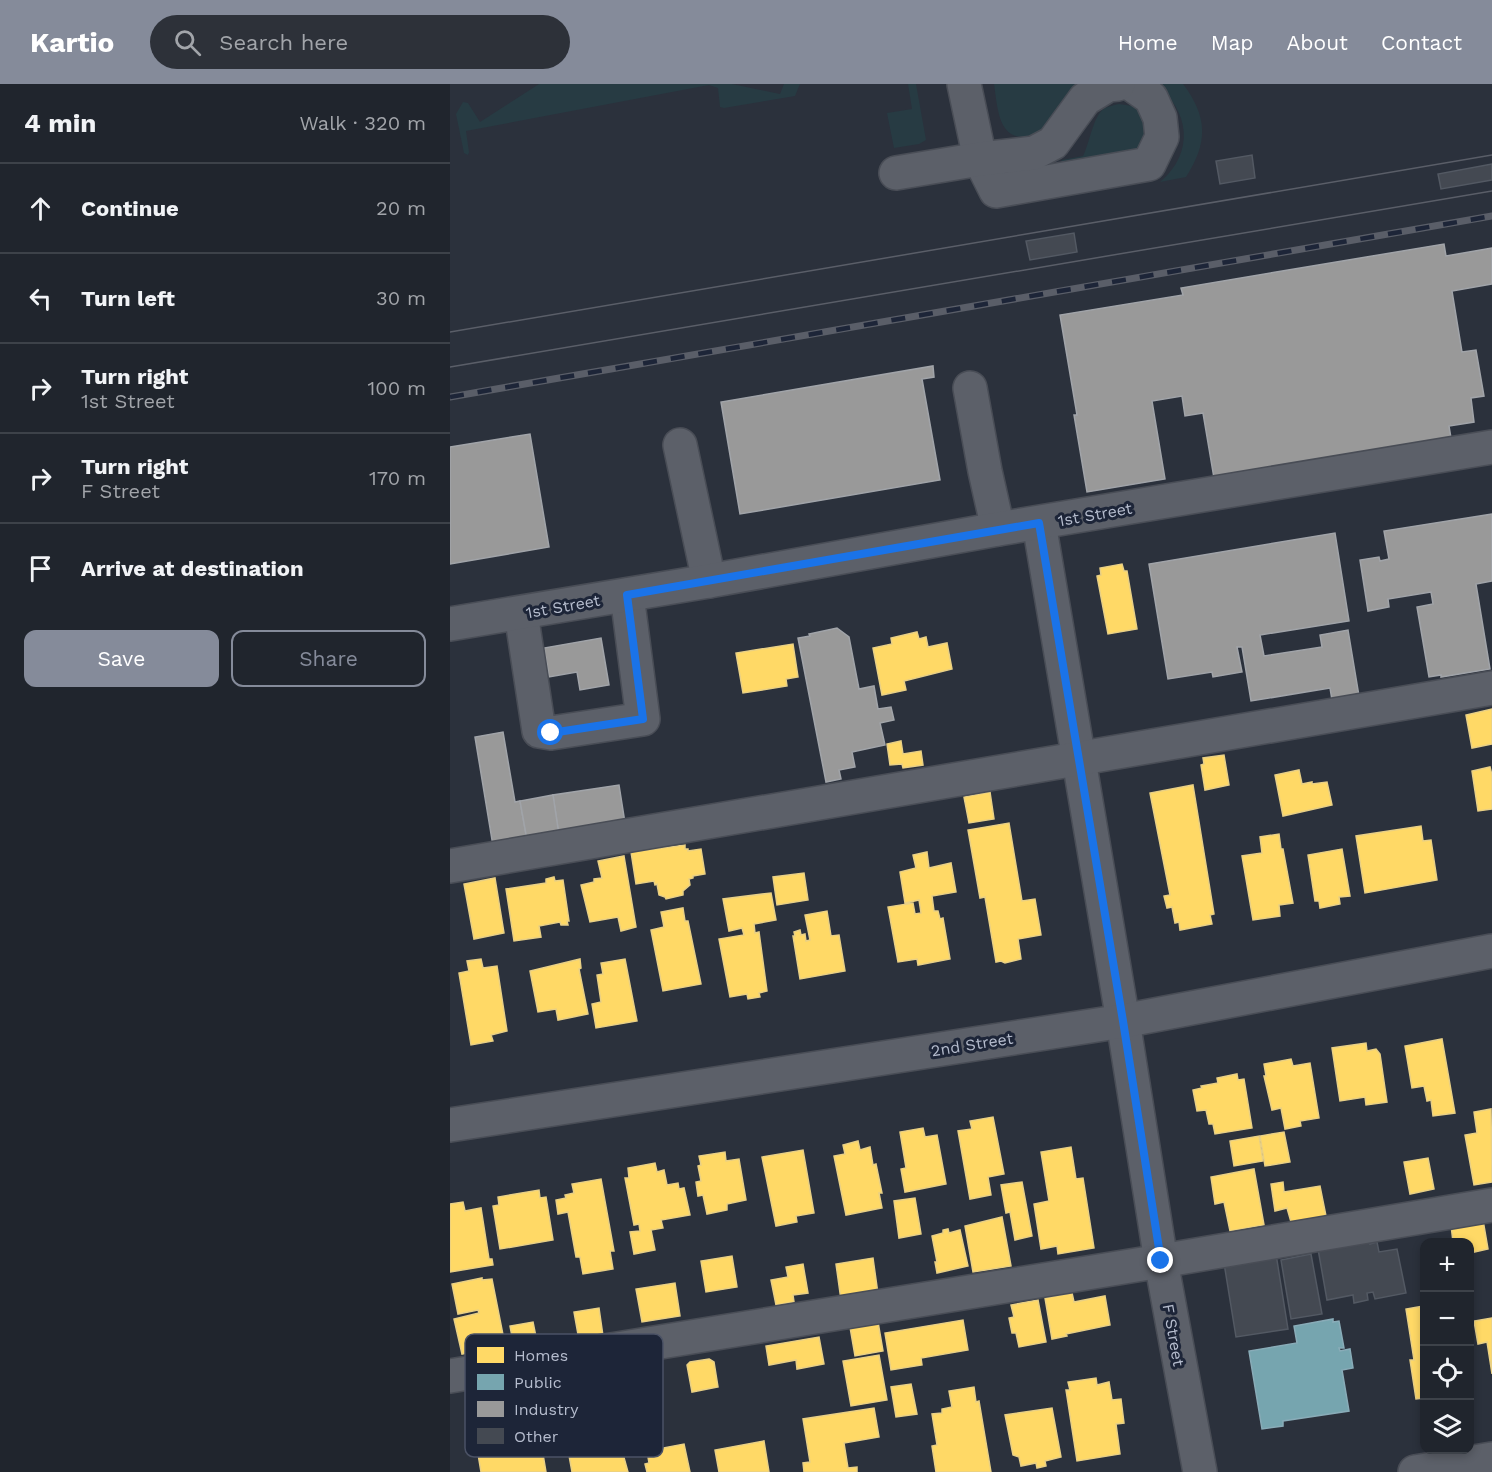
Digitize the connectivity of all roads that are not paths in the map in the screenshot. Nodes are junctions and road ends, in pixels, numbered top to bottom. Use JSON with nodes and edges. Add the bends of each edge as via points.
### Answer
{"nodes":[{"id":1,"x":963,"y":84,"type":"edge"},
{"id":2,"x":1118,"y":84,"type":"edge"},
{"id":3,"x":1131,"y":84,"type":"edge"},
{"id":4,"x":980,"y":159,"type":"junction"},
{"id":5,"x":896,"y":173,"type":"dead end"},
{"id":6,"x":970,"y":388,"type":"dead end"},
{"id":7,"x":680,"y":445,"type":"dead end"},
{"id":8,"x":1492,"y":447,"type":"edge"},
{"id":9,"x":1039,"y":523,"type":"junction"},
{"id":10,"x":998,"y":529,"type":"junction"},
{"id":11,"x":709,"y":581,"type":"junction"},
{"id":12,"x":627,"y":595,"type":"junction"},
{"id":13,"x":521,"y":613,"type":"junction"},
{"id":14,"x":450,"y":624,"type":"edge"},
{"id":15,"x":1492,"y":688,"type":"edge"},
{"id":16,"x":1078,"y":758,"type":"junction"},
{"id":17,"x":450,"y":866,"type":"edge"},
{"id":18,"x":1492,"y":951,"type":"edge"},
{"id":19,"x":1123,"y":1021,"type":"junction"},
{"id":20,"x":450,"y":1125,"type":"edge"},
{"id":21,"x":1492,"y":1205,"type":"edge"},
{"id":22,"x":1161,"y":1261,"type":"junction"},
{"id":23,"x":663,"y":1342,"type":"edge"},
{"id":24,"x":465,"y":1374,"type":"edge"},
{"id":25,"x":450,"y":1376,"type":"edge"},
{"id":26,"x":1492,"y":1459,"type":"edge"},
{"id":27,"x":1200,"y":1472,"type":"edge"},
{"id":28,"x":1414,"y":1472,"type":"edge"}],
"edges":[{"from":1,"to":4,"type":"street"},
{"from":2,"to":4,"type":"street","via":[[1108,85],[1085,99],[1053,143],[1034,153]]},
{"from":3,"to":4,"type":"street","via":[[1151,98],[1160,118],[1162,137],[1149,164],[996,191]]},
{"from":4,"to":5,"type":"street"},
{"from":6,"to":10,"type":"street"},
{"from":7,"to":11,"type":"street"},
{"from":8,"to":9,"type":"street","name":"1st Street"},
{"from":9,"to":10,"type":"street","name":"1st Street"},
{"from":9,"to":16,"type":"street","name":"F Street"},
{"from":10,"to":11,"type":"street","name":"1st Street"},
{"from":11,"to":12,"type":"street","name":"1st Street"},
{"from":12,"to":13,"type":"street","name":"1st Street"},
{"from":12,"to":13,"type":"street","via":[[643,719],[551,733],[538,731]]},
{"from":13,"to":14,"type":"street","name":"1st Street"},
{"from":15,"to":16,"type":"street"},
{"from":16,"to":17,"type":"street"},
{"from":16,"to":19,"type":"street","name":"F Street"},
{"from":18,"to":19,"type":"street","name":"2nd Street"},
{"from":19,"to":20,"type":"street","name":"2nd Street"},
{"from":19,"to":22,"type":"street","name":"F Street"},
{"from":21,"to":22,"type":"street"},
{"from":22,"to":23,"type":"street"},
{"from":22,"to":27,"type":"street","name":"F Street"},
{"from":24,"to":25,"type":"street"},
{"from":26,"to":28,"type":"street"}]}
